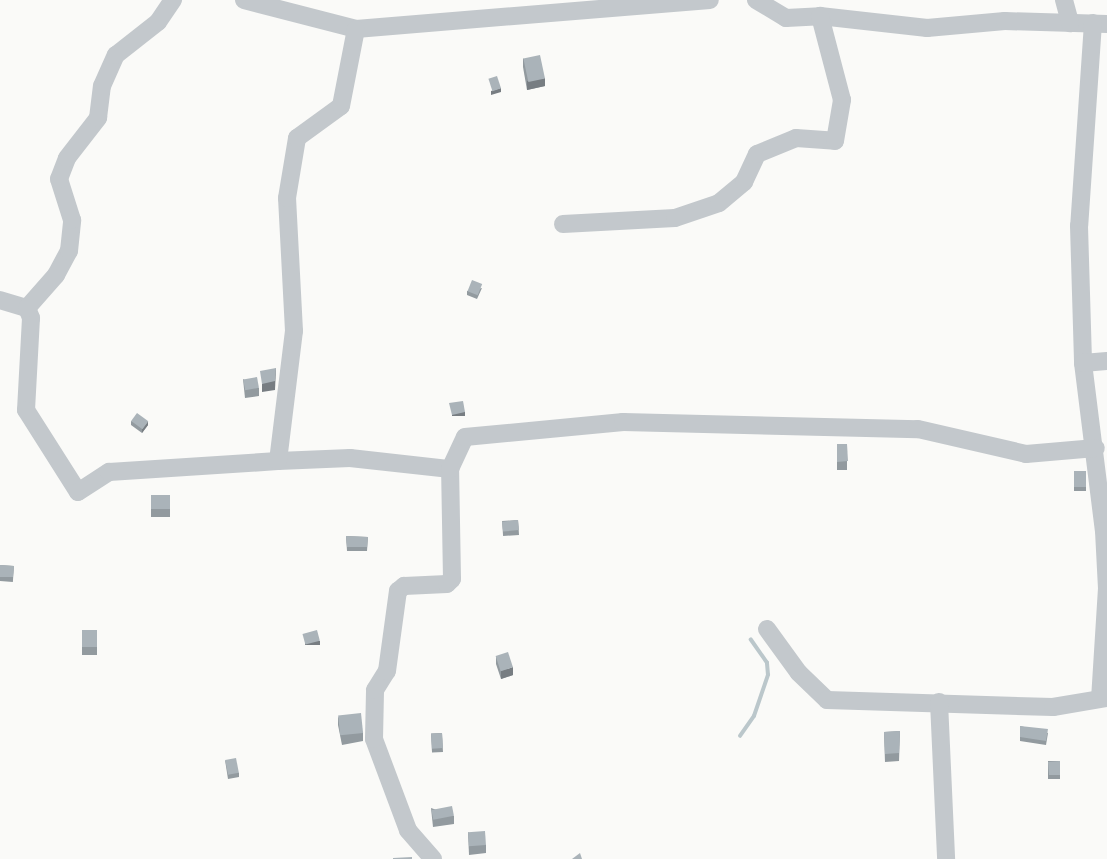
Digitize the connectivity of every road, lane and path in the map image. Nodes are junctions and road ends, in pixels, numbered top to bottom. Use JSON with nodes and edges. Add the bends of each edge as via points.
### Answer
{"nodes":[{"id":1,"x":173,"y":0,"type":"edge"},
{"id":2,"x":244,"y":0,"type":"edge"},
{"id":3,"x":710,"y":0,"type":"edge"},
{"id":4,"x":756,"y":0,"type":"edge"},
{"id":5,"x":1064,"y":0,"type":"edge"},
{"id":6,"x":820,"y":16,"type":"junction"},
{"id":7,"x":1070,"y":23,"type":"junction"},
{"id":8,"x":1100,"y":24,"type":"edge"},
{"id":9,"x":356,"y":29,"type":"junction"},
{"id":10,"x":563,"y":224,"type":"dead end"},
{"id":11,"x":0,"y":300,"type":"edge"},
{"id":12,"x":27,"y":308,"type":"junction"},
{"id":13,"x":1107,"y":361,"type":"edge"},
{"id":14,"x":1083,"y":363,"type":"junction"},
{"id":15,"x":1096,"y":448,"type":"junction"},
{"id":16,"x":278,"y":461,"type":"junction"},
{"id":17,"x":450,"y":469,"type":"junction"},
{"id":18,"x":1106,"y":531,"type":"edge"},
{"id":19,"x":767,"y":629,"type":"dead end"},
{"id":20,"x":1103,"y":698,"type":"edge"},
{"id":21,"x":939,"y":702,"type":"junction"},
{"id":22,"x":433,"y":859,"type":"edge"},
{"id":23,"x":946,"y":859,"type":"edge"}],
"edges":[{"from":1,"to":12,"type":"street","via":[[158,22],[116,55],[102,86],[98,118],[67,158],[59,179],[72,220],[69,251],[56,275]]},
{"from":2,"to":9,"type":"street"},
{"from":3,"to":9,"type":"street"},
{"from":4,"to":6,"type":"street","via":[[786,18]]},
{"from":5,"to":7,"type":"street"},
{"from":6,"to":7,"type":"street","via":[[927,28],[1005,21]]},
{"from":6,"to":10,"type":"street","via":[[842,100],[835,141],[796,138],[757,154],[744,182],[719,203],[675,218]]},
{"from":7,"to":8,"type":"street"},
{"from":8,"to":14,"type":"street","via":[[1079,226]]},
{"from":9,"to":16,"type":"street","via":[[341,106],[297,138],[287,198],[294,331]]},
{"from":11,"to":12,"type":"street"},
{"from":12,"to":16,"type":"street","via":[[31,318],[26,410],[78,492],[109,472]]},
{"from":13,"to":14,"type":"street"},
{"from":14,"to":15,"type":"street"},
{"from":15,"to":17,"type":"street","via":[[1026,454],[918,429],[623,422],[465,437]]},
{"from":15,"to":18,"type":"street"},
{"from":16,"to":17,"type":"street","via":[[349,458]]},
{"from":17,"to":22,"type":"street","via":[[452,579],[447,584],[404,586],[398,591],[387,671],[375,690],[374,739],[408,830]]},
{"from":18,"to":20,"type":"street"},
{"from":19,"to":21,"type":"street","via":[[799,673],[827,700]]},
{"from":20,"to":21,"type":"street","via":[[1053,707]]},
{"from":21,"to":23,"type":"street"}]}
